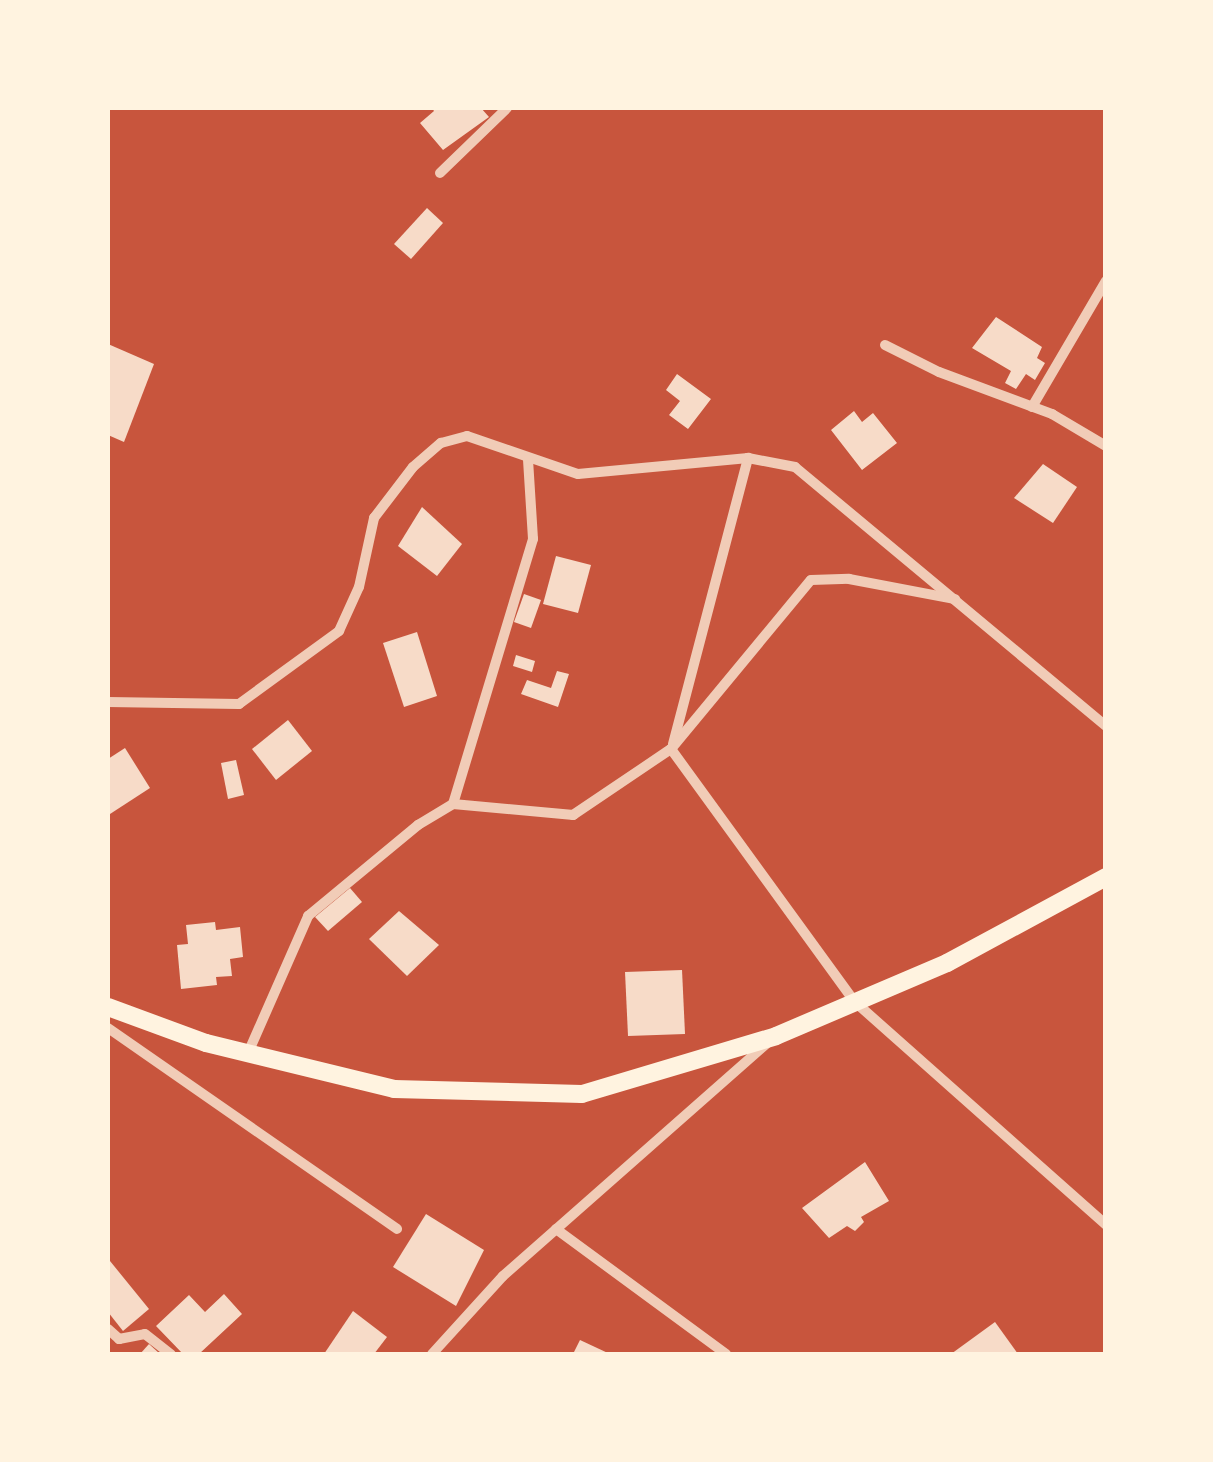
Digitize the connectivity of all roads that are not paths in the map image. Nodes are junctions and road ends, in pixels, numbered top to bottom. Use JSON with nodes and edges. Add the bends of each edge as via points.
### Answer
{"nodes":[{"id":1,"x":507,"y":108,"type":"edge"},
{"id":2,"x":440,"y":173,"type":"dead end"},
{"id":3,"x":1106,"y":281,"type":"edge"},
{"id":4,"x":885,"y":345,"type":"dead end"},
{"id":5,"x":1032,"y":407,"type":"junction"},
{"id":6,"x":1106,"y":446,"type":"edge"},
{"id":7,"x":748,"y":458,"type":"junction"},
{"id":8,"x":528,"y":460,"type":"junction"},
{"id":9,"x":957,"y":599,"type":"junction"},
{"id":10,"x":108,"y":702,"type":"edge"},
{"id":11,"x":1106,"y":726,"type":"edge"},
{"id":12,"x":671,"y":750,"type":"junction"},
{"id":13,"x":453,"y":804,"type":"junction"},
{"id":14,"x":1106,"y":877,"type":"edge"},
{"id":15,"x":855,"y":1002,"type":"junction"},
{"id":16,"x":108,"y":1007,"type":"edge"},
{"id":17,"x":108,"y":1028,"type":"edge"},
{"id":18,"x":776,"y":1036,"type":"junction"},
{"id":19,"x":248,"y":1054,"type":"junction"},
{"id":20,"x":1106,"y":1225,"type":"edge"},
{"id":21,"x":397,"y":1229,"type":"dead end"},
{"id":22,"x":556,"y":1229,"type":"junction"},
{"id":23,"x":108,"y":1329,"type":"edge"},
{"id":24,"x":113,"y":1339,"type":"edge"},
{"id":25,"x":171,"y":1354,"type":"edge"},
{"id":26,"x":432,"y":1354,"type":"edge"},
{"id":27,"x":726,"y":1354,"type":"edge"}],
"edges":[{"from":1,"to":2,"type":"street"},
{"from":3,"to":5,"type":"street"},
{"from":4,"to":5,"type":"street"},
{"from":5,"to":6,"type":"street"},
{"from":7,"to":8,"type":"street","via":[[578,474]]},
{"from":7,"to":9,"type":"street","via":[[794,466]]},
{"from":7,"to":12,"type":"street"},
{"from":8,"to":10,"type":"street","via":[[467,436],[440,443],[374,518],[359,587],[339,632],[238,704]]},
{"from":8,"to":13,"type":"street","via":[[533,539]]},
{"from":9,"to":11,"type":"street"},
{"from":9,"to":12,"type":"street","via":[[849,579],[810,580]]},
{"from":12,"to":13,"type":"street","via":[[573,815]]},
{"from":12,"to":15,"type":"street"},
{"from":13,"to":19,"type":"street","via":[[308,916]]},
{"from":14,"to":15,"type":"main road","via":[[947,963]]},
{"from":15,"to":18,"type":"main road"},
{"from":15,"to":20,"type":"street"},
{"from":16,"to":19,"type":"main road"},
{"from":17,"to":21,"type":"street"},
{"from":18,"to":19,"type":"main road","via":[[582,1094],[394,1089]]},
{"from":18,"to":22,"type":"street"},
{"from":22,"to":26,"type":"street"},
{"from":22,"to":27,"type":"street"},
{"from":23,"to":24,"type":"street"},
{"from":24,"to":25,"type":"street","via":[[144,1334]]}]}
